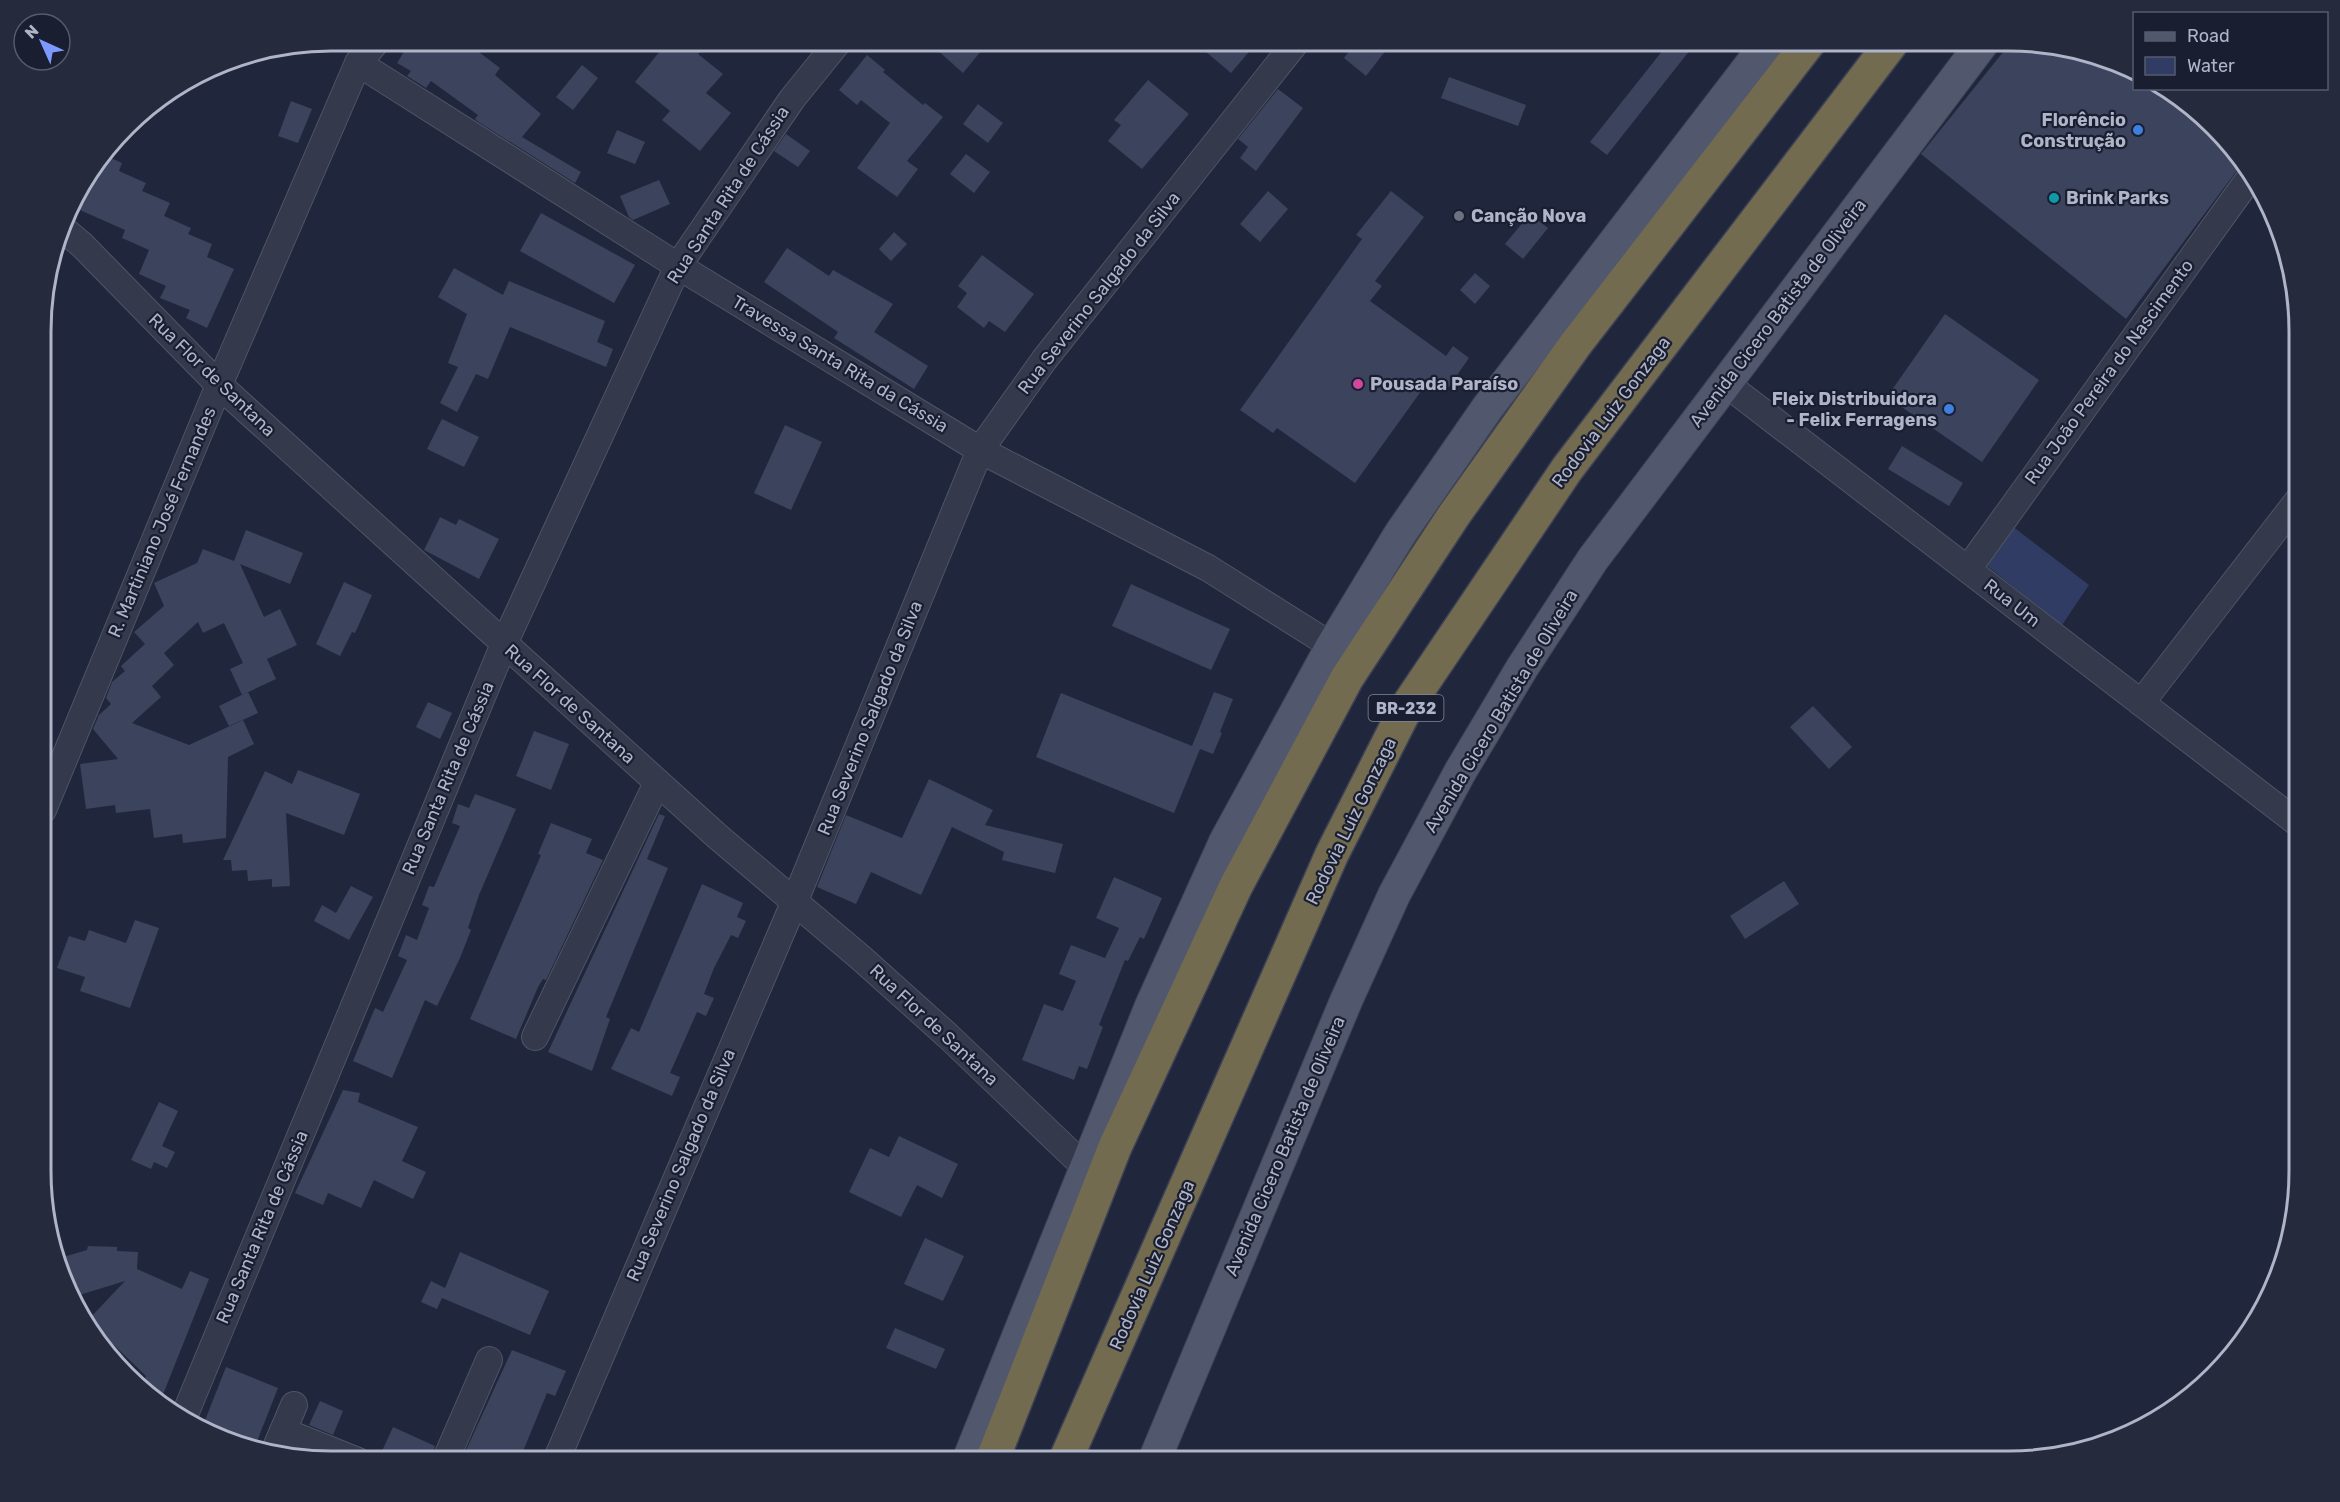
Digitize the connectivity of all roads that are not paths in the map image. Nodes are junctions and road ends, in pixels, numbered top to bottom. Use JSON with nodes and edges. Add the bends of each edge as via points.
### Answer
{"nodes":[{"id":1,"x":368,"y":51,"type":"edge"},
{"id":2,"x":830,"y":51,"type":"edge"},
{"id":3,"x":1281,"y":51,"type":"edge"},
{"id":4,"x":1761,"y":51,"type":"edge"},
{"id":5,"x":1802,"y":51,"type":"edge"},
{"id":6,"x":1885,"y":51,"type":"edge"},
{"id":7,"x":1976,"y":51,"type":"edge"},
{"id":8,"x":358,"y":63,"type":"junction"},
{"id":9,"x":2246,"y":182,"type":"edge"},
{"id":10,"x":69,"y":234,"type":"edge"},
{"id":11,"x":678,"y":266,"type":"junction"},
{"id":12,"x":1725,"y":383,"type":"junction"},
{"id":13,"x":219,"y":385,"type":"junction"},
{"id":14,"x":980,"y":450,"type":"junction"},
{"id":15,"x":2289,"y":512,"type":"edge"},
{"id":16,"x":1968,"y":569,"type":"junction"},
{"id":17,"x":504,"y":644,"type":"junction"},
{"id":18,"x":1332,"y":646,"type":"junction"},
{"id":19,"x":2141,"y":703,"type":"junction"},
{"id":20,"x":657,"y":783,"type":"junction"},
{"id":21,"x":51,"y":791,"type":"edge"},
{"id":22,"x":2289,"y":816,"type":"edge"},
{"id":23,"x":794,"y":903,"type":"junction"},
{"id":24,"x":535,"y":1037,"type":"dead end"},
{"id":25,"x":1086,"y":1168,"type":"junction"},
{"id":26,"x":489,"y":1360,"type":"dead end"},
{"id":27,"x":294,"y":1406,"type":"dead end"},
{"id":28,"x":187,"y":1410,"type":"edge"},
{"id":29,"x":278,"y":1442,"type":"edge"},
{"id":30,"x":311,"y":1450,"type":"edge"},
{"id":31,"x":449,"y":1451,"type":"edge"},
{"id":32,"x":560,"y":1451,"type":"edge"},
{"id":33,"x":972,"y":1451,"type":"edge"},
{"id":34,"x":996,"y":1451,"type":"edge"},
{"id":35,"x":1069,"y":1451,"type":"edge"},
{"id":36,"x":1158,"y":1451,"type":"edge"}],
"edges":[{"from":1,"to":8,"type":"street","name":"R. Martiniano José Fernandes"},
{"from":2,"to":11,"type":"street","name":"Rua Santa Rita de Cássia","via":[[792,99]]},
{"from":3,"to":14,"type":"street","name":"Rua Severino Salgado da Silva","via":[[1044,360]]},
{"from":4,"to":18,"type":"main road","via":[[1488,407],[1400,534]]},
{"from":5,"to":34,"type":"highway","number":"BR-232","via":[[1575,345],[1454,515],[1347,678],[1236,886],[1115,1147]]},
{"from":6,"to":35,"type":"highway","name":"Rodovia Luiz Gonzaga","number":"BR-232","via":[[1566,469],[1406,708],[1332,854]]},
{"from":7,"to":12,"type":"main road","name":"Avenida Cicero Batista de Oliveira"},
{"from":8,"to":11,"type":"street","name":"Travessa Santa Rita da Cássia"},
{"from":8,"to":13,"type":"street","name":"R. Martiniano José Fernandes"},
{"from":9,"to":16,"type":"street","name":"Rua João Pereira do Nascimento"},
{"from":10,"to":13,"type":"street","name":"Rua Flor de Santana"},
{"from":11,"to":14,"type":"street","name":"Travessa Santa Rita da Cássia"},
{"from":11,"to":17,"type":"street","name":"Rua Santa Rita de Cássia"},
{"from":12,"to":16,"type":"street","name":"Rua Um"},
{"from":12,"to":36,"type":"main road","name":"Avenida Cicero Batista de Oliveira","via":[[1593,559],[1522,668],[1394,895],[1313,1078]]},
{"from":13,"to":17,"type":"street","name":"Rua Flor de Santana"},
{"from":13,"to":21,"type":"street","name":"R. Martiniano José Fernandes"},
{"from":14,"to":18,"type":"street","name":"Travessa Santa Rita da Cássia","via":[[1208,568]]},
{"from":14,"to":23,"type":"street","name":"Rua Severino Salgado da Silva"},
{"from":15,"to":19,"type":"street"},
{"from":16,"to":19,"type":"street","name":"Rua Um"},
{"from":17,"to":20,"type":"street","name":"Rua Flor de Santana"},
{"from":17,"to":28,"type":"street","name":"Rua Santa Rita de Cássia"},
{"from":18,"to":25,"type":"main road","via":[[1225,842],[1151,1006]]},
{"from":19,"to":22,"type":"street","name":"Rua Um"},
{"from":20,"to":23,"type":"street","name":"Rua Flor de Santana"},
{"from":20,"to":24,"type":"street"},
{"from":23,"to":25,"type":"street","name":"Rua Flor de Santana","via":[[948,1036]]},
{"from":23,"to":32,"type":"street","name":"Rua Severino Salgado da Silva"},
{"from":25,"to":33,"type":"main road"},
{"from":26,"to":31,"type":"street"},
{"from":27,"to":29,"type":"street"},
{"from":29,"to":30,"type":"street"}]}
